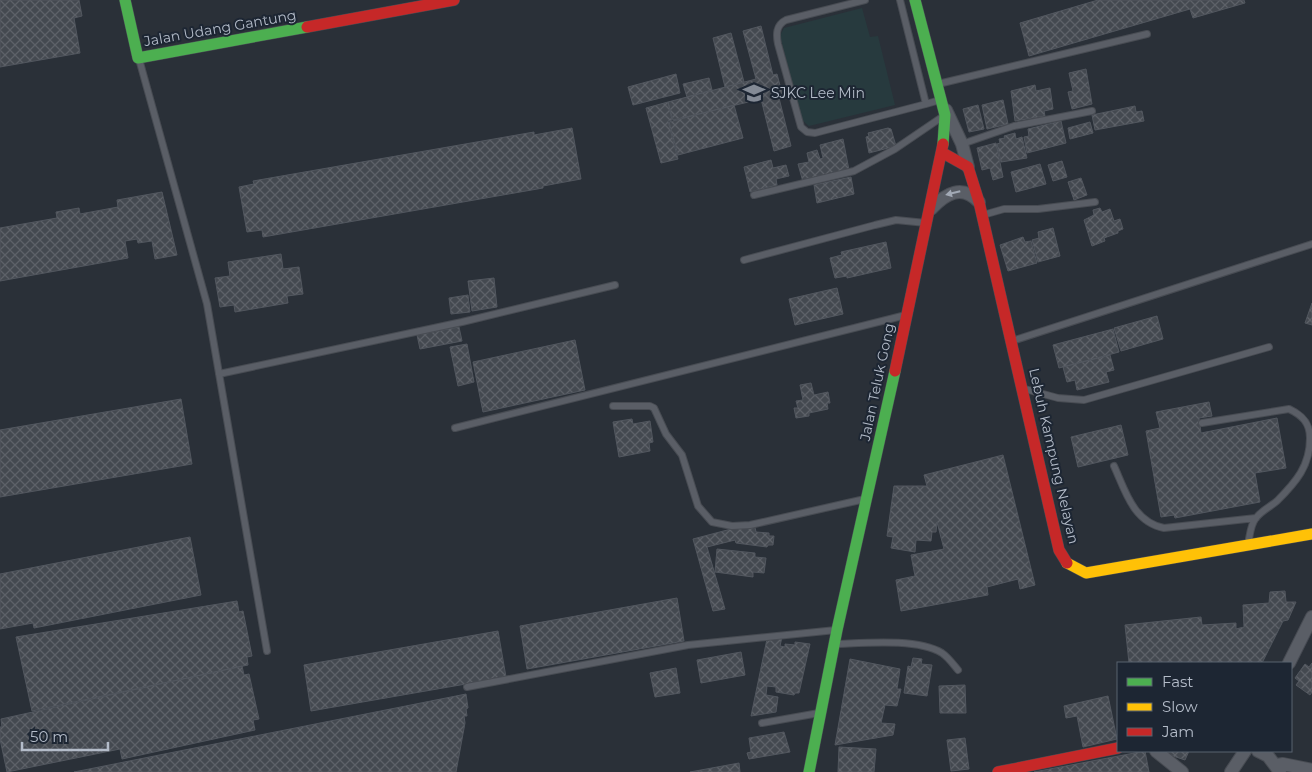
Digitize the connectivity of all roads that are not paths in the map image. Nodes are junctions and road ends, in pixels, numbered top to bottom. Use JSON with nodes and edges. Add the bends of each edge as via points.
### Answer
{"nodes":[{"id":1,"x":125,"y":0,"type":"edge"},
{"id":2,"x":454,"y":0,"type":"edge"},
{"id":3,"x":865,"y":0,"type":"edge"},
{"id":4,"x":900,"y":0,"type":"edge"},
{"id":5,"x":915,"y":0,"type":"edge"},
{"id":6,"x":1147,"y":34,"type":"dead end"},
{"id":7,"x":138,"y":58,"type":"junction"},
{"id":8,"x":938,"y":84,"type":"junction"},
{"id":9,"x":926,"y":104,"type":"junction"},
{"id":10,"x":943,"y":106,"type":"junction"},
{"id":11,"x":1092,"y":112,"type":"dead end"},
{"id":12,"x":962,"y":144,"type":"junction"},
{"id":13,"x":944,"y":153,"type":"junction"},
{"id":14,"x":968,"y":167,"type":"junction"},
{"id":15,"x":754,"y":195,"type":"dead end"},
{"id":16,"x":979,"y":202,"type":"junction"},
{"id":17,"x":1095,"y":202,"type":"dead end"},
{"id":18,"x":930,"y":210,"type":"junction"},
{"id":19,"x":982,"y":215,"type":"junction"},
{"id":20,"x":927,"y":223,"type":"junction"},
{"id":21,"x":1312,"y":244,"type":"edge"},
{"id":22,"x":744,"y":260,"type":"dead end"},
{"id":23,"x":615,"y":285,"type":"dead end"},
{"id":24,"x":907,"y":314,"type":"junction"},
{"id":25,"x":1011,"y":342,"type":"junction"},
{"id":26,"x":1269,"y":347,"type":"dead end"},
{"id":27,"x":219,"y":374,"type":"junction"},
{"id":28,"x":1022,"y":388,"type":"junction"},
{"id":29,"x":613,"y":406,"type":"dead end"},
{"id":30,"x":1202,"y":423,"type":"dead end"},
{"id":31,"x":455,"y":428,"type":"dead end"},
{"id":32,"x":1114,"y":466,"type":"dead end"},
{"id":33,"x":866,"y":499,"type":"junction"},
{"id":34,"x":1256,"y":518,"type":"junction"},
{"id":35,"x":1312,"y":534,"type":"edge"},
{"id":36,"x":1248,"y":546,"type":"junction"},
{"id":37,"x":1312,"y":617,"type":"edge"},
{"id":38,"x":837,"y":630,"type":"junction"},
{"id":39,"x":834,"y":644,"type":"junction"},
{"id":40,"x":267,"y":651,"type":"dead end"},
{"id":41,"x":1290,"y":662,"type":"edge"},
{"id":42,"x":958,"y":670,"type":"dead end"},
{"id":43,"x":467,"y":687,"type":"dead end"},
{"id":44,"x":820,"y":713,"type":"junction"},
{"id":45,"x":762,"y":723,"type":"dead end"},
{"id":46,"x":1117,"y":748,"type":"edge"},
{"id":47,"x":1157,"y":752,"type":"edge"},
{"id":48,"x":1244,"y":752,"type":"edge"},
{"id":49,"x":1259,"y":752,"type":"edge"},
{"id":50,"x":1279,"y":769,"type":"edge"},
{"id":51,"x":1312,"y":770,"type":"edge"},
{"id":52,"x":809,"y":772,"type":"edge"},
{"id":53,"x":998,"y":772,"type":"edge"},
{"id":54,"x":1182,"y":772,"type":"edge"},
{"id":55,"x":1231,"y":772,"type":"edge"}],
"edges":[{"from":1,"to":7,"type":"street","name":"Jalan Udang Gantung"},
{"from":2,"to":7,"type":"street","name":"Jalan Udang Gantung"},
{"from":3,"to":9,"type":"lane","via":[[786,20],[779,25],[778,44],[800,124],[804,130],[815,133]]},
{"from":4,"to":9,"type":"lane"},
{"from":5,"to":8,"type":"street","name":"Jalan Teluk Gong"},
{"from":6,"to":8,"type":"lane"},
{"from":7,"to":27,"type":"lane","via":[[201,278]]},
{"from":8,"to":10,"type":"street","name":"Jalan Teluk Gong"},
{"from":9,"to":10,"type":"lane"},
{"from":10,"to":12,"type":"street"},
{"from":10,"to":13,"type":"street","name":"Jalan Teluk Gong"},
{"from":10,"to":15,"type":"lane","via":[[895,150],[854,170]]},
{"from":11,"to":12,"type":"lane","via":[[1014,126]]},
{"from":12,"to":14,"type":"street"},
{"from":13,"to":14,"type":"street"},
{"from":13,"to":18,"type":"street","name":"Jalan Teluk Gong"},
{"from":14,"to":16,"type":"street","name":"Lebuh Kampung Nelayan"},
{"from":16,"to":18,"type":"street","one_way":true,"via":[[968,193],[957,191],[946,195]]},
{"from":16,"to":19,"type":"street","name":"Lebuh Kampung Nelayan"},
{"from":17,"to":19,"type":"lane","via":[[1038,209],[1004,209]]},
{"from":18,"to":20,"type":"street","name":"Jalan Teluk Gong"},
{"from":19,"to":25,"type":"street","name":"Lebuh Kampung Nelayan"},
{"from":20,"to":22,"type":"lane","via":[[896,220]]},
{"from":20,"to":24,"type":"street","name":"Jalan Teluk Gong"},
{"from":21,"to":25,"type":"lane"},
{"from":23,"to":27,"type":"lane","via":[[462,322]]},
{"from":24,"to":31,"type":"lane"},
{"from":24,"to":33,"type":"street","name":"Jalan Teluk Gong"},
{"from":25,"to":28,"type":"street","name":"Lebuh Kampung Nelayan"},
{"from":26,"to":28,"type":"lane","via":[[1084,400],[1058,398]]},
{"from":27,"to":40,"type":"lane"},
{"from":28,"to":36,"type":"street","name":"Lebuh Kampung Nelayan","via":[[1059,550],[1074,569],[1086,573]]},
{"from":29,"to":33,"type":"lane","via":[[654,408],[666,434],[682,455],[698,506],[716,524],[750,525]]},
{"from":30,"to":34,"type":"lane","via":[[1289,409],[1306,421],[1310,431],[1310,451],[1303,471]]},
{"from":32,"to":34,"type":"lane","via":[[1133,508],[1140,517],[1157,527]]},
{"from":33,"to":38,"type":"street","name":"Jalan Teluk Gong"},
{"from":34,"to":36,"type":"lane"},
{"from":35,"to":36,"type":"street","name":"Lebuh Kampung Nelayan"},
{"from":37,"to":41,"type":"street"},
{"from":38,"to":39,"type":"street","name":"Jalan Teluk Gong"},
{"from":38,"to":43,"type":"lane","via":[[688,645]]},
{"from":39,"to":42,"type":"lane","via":[[927,647],[944,655]]},
{"from":39,"to":44,"type":"street","name":"Jalan Teluk Gong"},
{"from":44,"to":45,"type":"lane"},
{"from":44,"to":52,"type":"street","name":"Jalan Teluk Gong"},
{"from":46,"to":53,"type":"street"},
{"from":47,"to":54,"type":"street"},
{"from":48,"to":55,"type":"street"},
{"from":49,"to":50,"type":"street"},
{"from":50,"to":51,"type":"street","via":[[1284,764]]}]}
